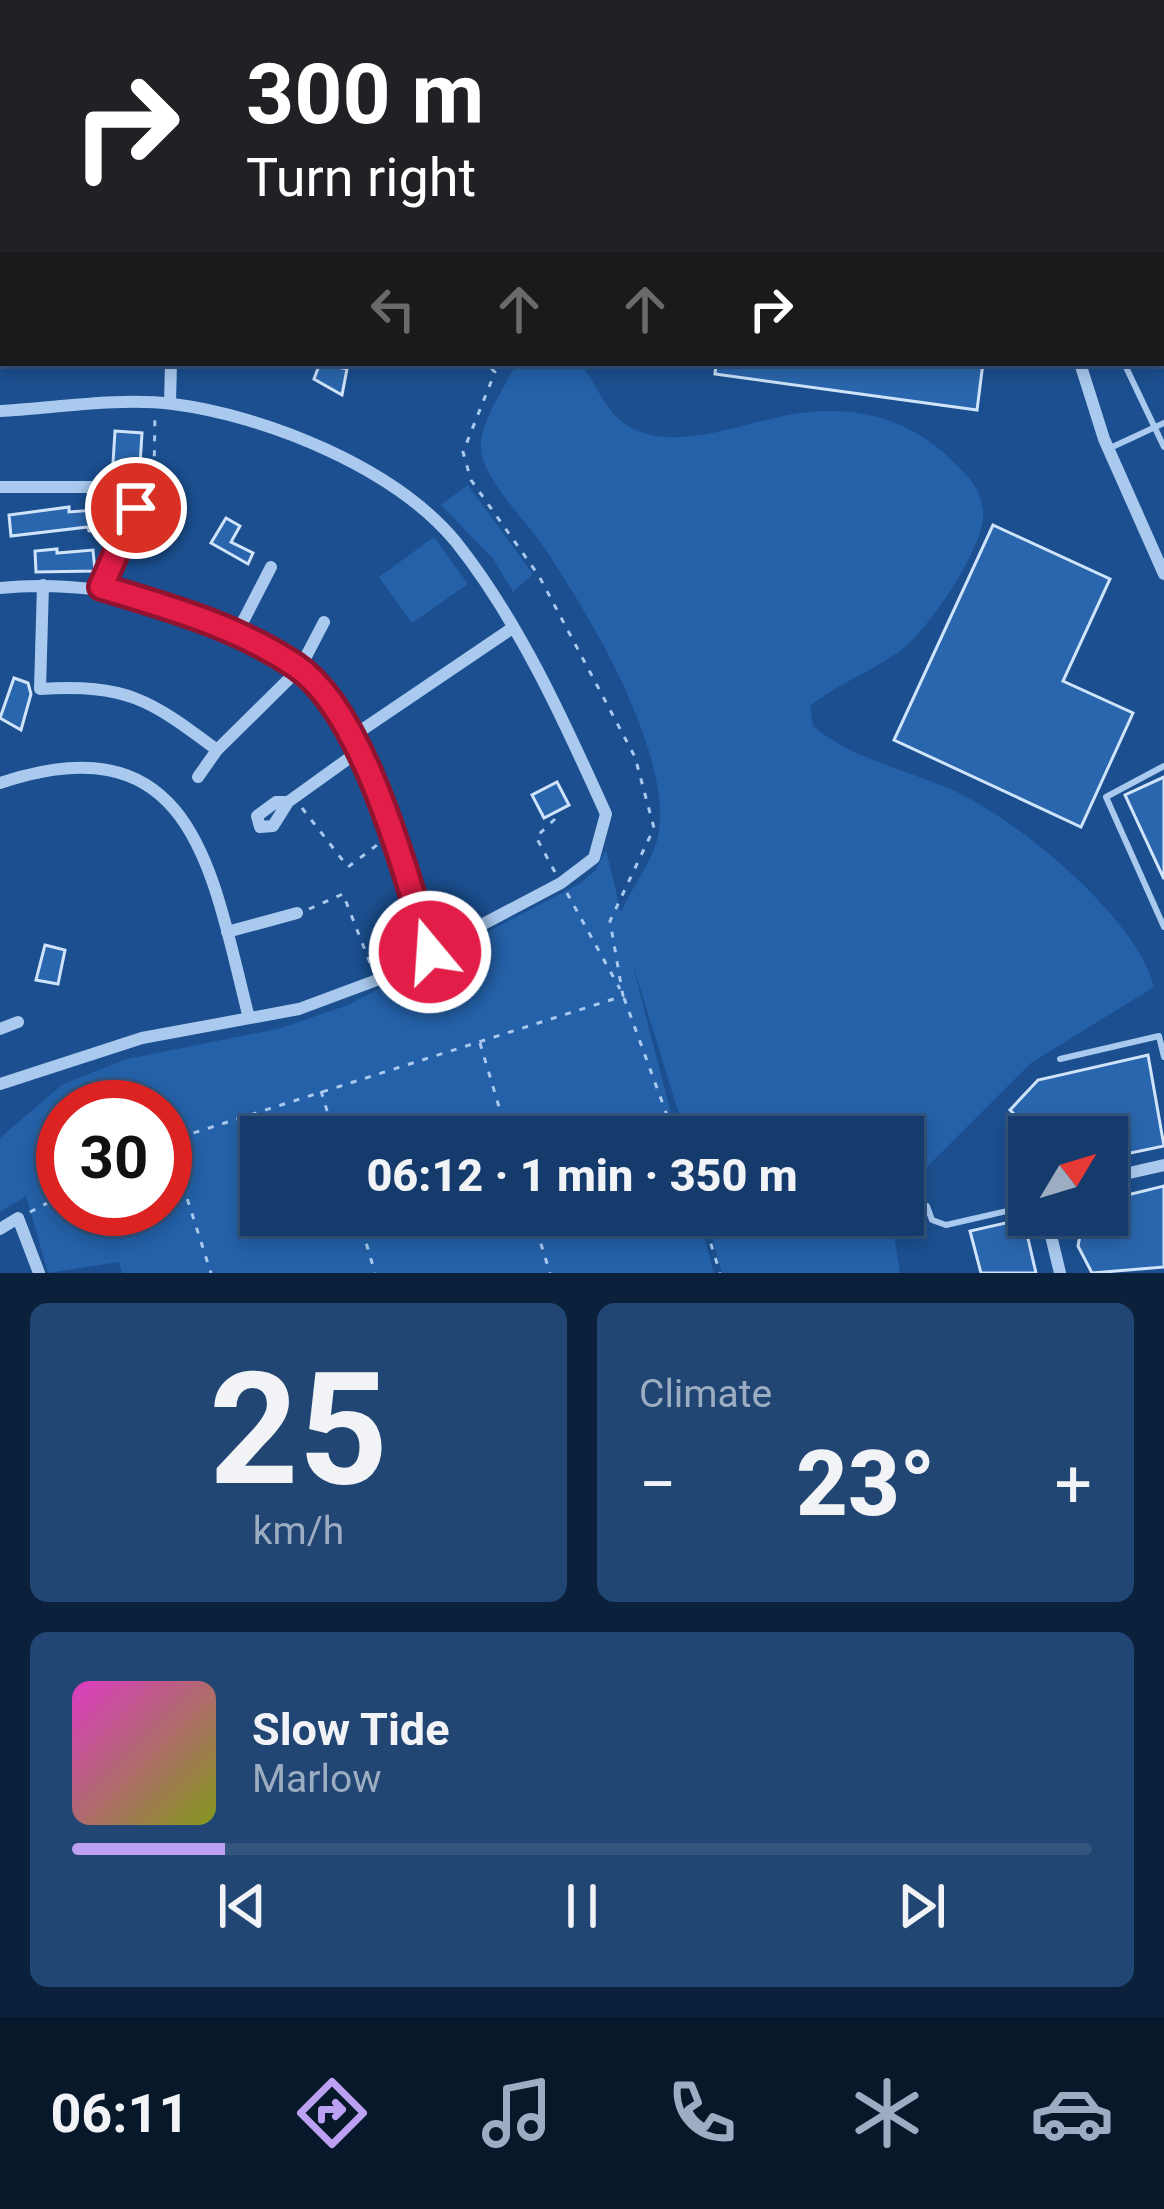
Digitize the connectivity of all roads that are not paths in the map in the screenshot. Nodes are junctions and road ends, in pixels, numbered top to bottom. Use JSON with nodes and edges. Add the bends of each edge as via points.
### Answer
{"nodes":[{"id":1,"x":170,"y":366,"type":"edge"},
{"id":2,"x":1081,"y":366,"type":"edge"},
{"id":3,"x":1126,"y":366,"type":"edge"},
{"id":4,"x":162,"y":404,"type":"junction"},
{"id":5,"x":0,"y":411,"type":"edge"},
{"id":6,"x":1160,"y":426,"type":"edge"},
{"id":7,"x":1164,"y":447,"type":"edge"},
{"id":8,"x":1108,"y":449,"type":"junction"},
{"id":9,"x":0,"y":487,"type":"edge"},
{"id":10,"x":271,"y":567,"type":"dead end"},
{"id":11,"x":1162,"y":567,"type":"edge"},
{"id":12,"x":43,"y":585,"type":"junction"},
{"id":13,"x":101,"y":587,"type":"junction"},
{"id":14,"x":0,"y":588,"type":"edge"},
{"id":15,"x":324,"y":622,"type":"dead end"},
{"id":16,"x":512,"y":629,"type":"junction"},
{"id":17,"x":237,"y":633,"type":"junction"},
{"id":18,"x":300,"y":668,"type":"junction"},
{"id":19,"x":353,"y":736,"type":"junction"},
{"id":20,"x":217,"y":750,"type":"junction"},
{"id":21,"x":358,"y":752,"type":"junction"},
{"id":22,"x":1164,"y":766,"type":"edge"},
{"id":23,"x":198,"y":777,"type":"dead end"},
{"id":24,"x":0,"y":783,"type":"edge"},
{"id":25,"x":291,"y":800,"type":"road end"},
{"id":26,"x":297,"y":913,"type":"road end"},
{"id":27,"x":1164,"y":927,"type":"edge"},
{"id":28,"x":227,"y":932,"type":"junction"},
{"id":29,"x":430,"y":952,"type":"junction"},
{"id":30,"x":249,"y":1018,"type":"junction"},
{"id":31,"x":18,"y":1022,"type":"dead end"},
{"id":32,"x":0,"y":1029,"type":"edge"},
{"id":33,"x":1164,"y":1057,"type":"edge"},
{"id":34,"x":1060,"y":1059,"type":"dead end"},
{"id":35,"x":0,"y":1084,"type":"edge"},
{"id":36,"x":1164,"y":1165,"type":"edge"},
{"id":37,"x":1128,"y":1173,"type":"edge"},
{"id":38,"x":927,"y":1207,"type":"dead end"},
{"id":39,"x":1008,"y":1211,"type":"edge"},
{"id":40,"x":0,"y":1229,"type":"edge"},
{"id":41,"x":1051,"y":1236,"type":"edge"},
{"id":42,"x":39,"y":1273,"type":"edge"},
{"id":43,"x":1060,"y":1273,"type":"edge"}],
"edges":[{"from":1,"to":4,"type":"street"},
{"from":2,"to":8,"type":"street"},
{"from":3,"to":6,"type":"lane"},
{"from":4,"to":5,"type":"street"},
{"from":4,"to":16,"type":"street","via":[[232,416],[384,481],[454,541]]},
{"from":6,"to":7,"type":"lane"},
{"from":6,"to":8,"type":"lane"},
{"from":8,"to":11,"type":"street"},
{"from":9,"to":13,"type":"street","via":[[135,487],[136,508]]},
{"from":10,"to":17,"type":"street"},
{"from":12,"to":13,"type":"street"},
{"from":12,"to":14,"type":"street"},
{"from":12,"to":20,"type":"street","via":[[40,688],[101,686],[138,698]]},
{"from":13,"to":17,"type":"street"},
{"from":15,"to":18,"type":"street"},
{"from":16,"to":19,"type":"street"},
{"from":16,"to":29,"type":"street","via":[[606,814],[594,858]]},
{"from":17,"to":18,"type":"street"},
{"from":18,"to":19,"type":"street"},
{"from":18,"to":20,"type":"street"},
{"from":19,"to":21,"type":"street"},
{"from":20,"to":23,"type":"street"},
{"from":21,"to":25,"type":"street"},
{"from":21,"to":29,"type":"street"},
{"from":22,"to":27,"type":"lane","via":[[1106,797]]},
{"from":24,"to":28,"type":"street","via":[[98,767],[148,784],[192,829]]},
{"from":26,"to":28,"type":"street"},
{"from":28,"to":30,"type":"street"},
{"from":29,"to":30,"type":"street","via":[[299,1009]]},
{"from":30,"to":35,"type":"street","via":[[142,1038]]},
{"from":31,"to":32,"type":"street"},
{"from":33,"to":34,"type":"lane","via":[[1159,1036]]},
{"from":36,"to":37,"type":"street"},
{"from":38,"to":39,"type":"lane","via":[[946,1225]]},
{"from":40,"to":42,"type":"street","via":[[18,1218]]},
{"from":41,"to":43,"type":"street"}]}
